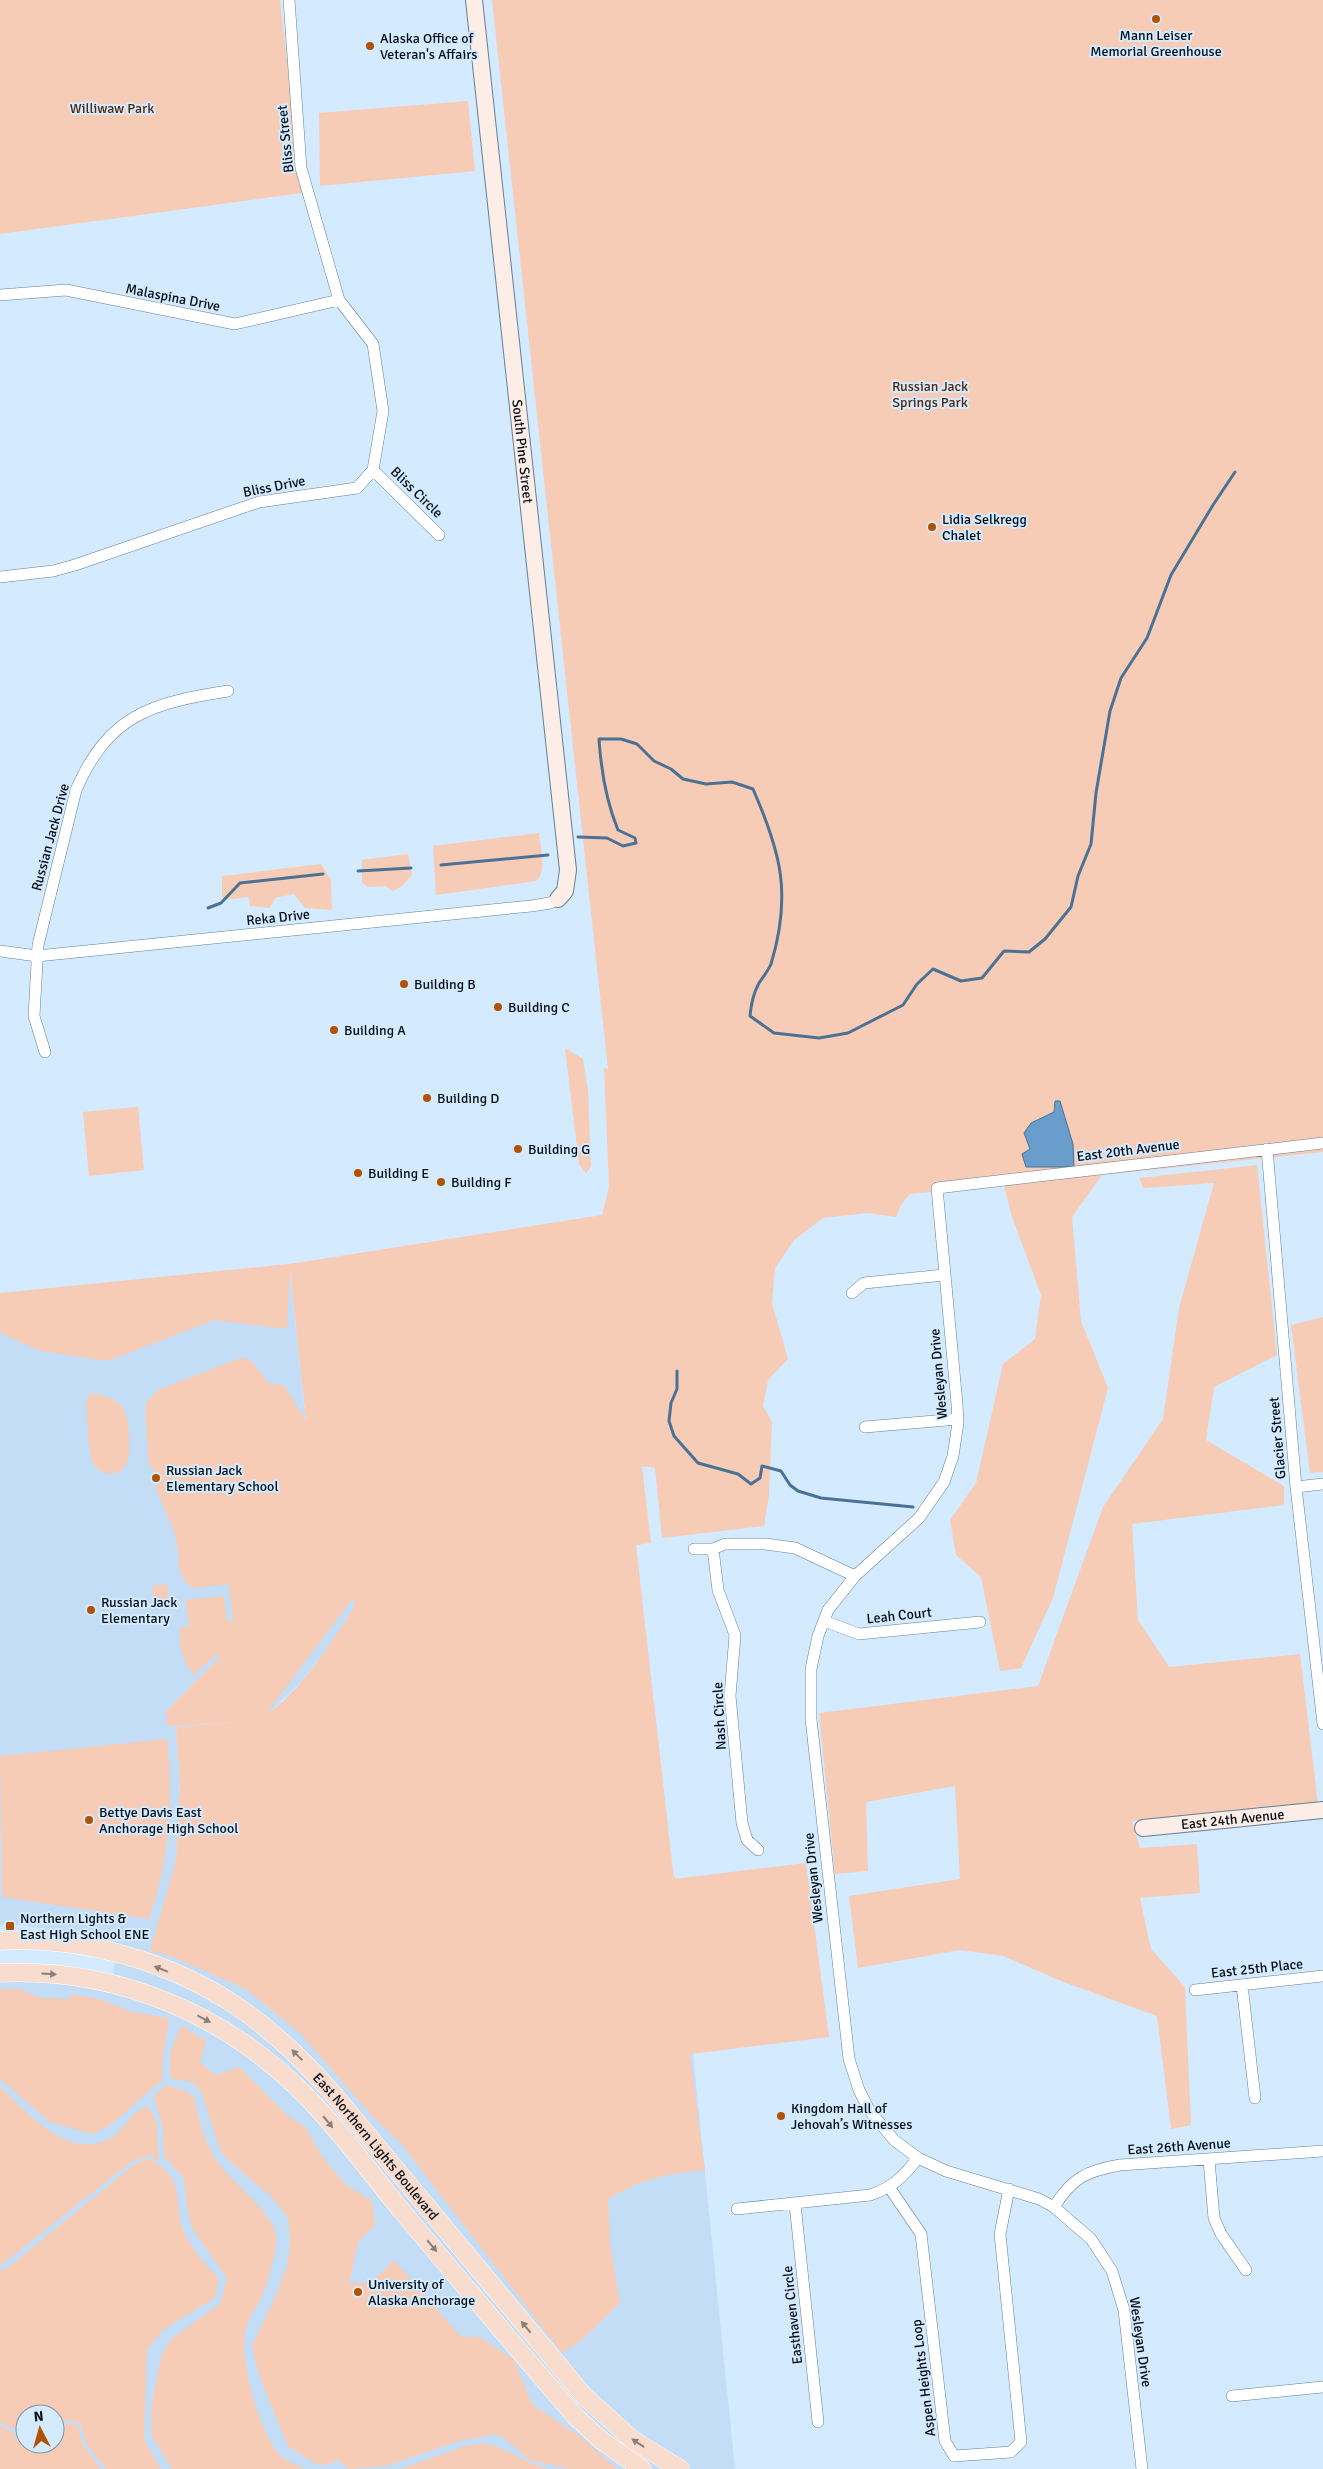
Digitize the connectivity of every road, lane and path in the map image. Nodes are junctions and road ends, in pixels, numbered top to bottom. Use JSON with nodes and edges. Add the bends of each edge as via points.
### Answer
{"nodes":[{"id":1,"x":288,"y":0,"type":"edge"},
{"id":2,"x":474,"y":0,"type":"edge"},
{"id":3,"x":0,"y":295,"type":"edge"},
{"id":4,"x":339,"y":300,"type":"junction"},
{"id":5,"x":374,"y":470,"type":"junction"},
{"id":6,"x":439,"y":535,"type":"dead end"},
{"id":7,"x":0,"y":577,"type":"edge"},
{"id":8,"x":228,"y":691,"type":"dead end"},
{"id":9,"x":558,"y":899,"type":"joint"},
{"id":10,"x":0,"y":951,"type":"edge"},
{"id":11,"x":37,"y":956,"type":"junction"},
{"id":12,"x":45,"y":1052,"type":"dead end"},
{"id":13,"x":1323,"y":1143,"type":"edge"},
{"id":14,"x":1267,"y":1149,"type":"junction"},
{"id":15,"x":937,"y":1188,"type":"joint"},
{"id":16,"x":944,"y":1275,"type":"junction"},
{"id":17,"x":852,"y":1293,"type":"dead end"},
{"id":18,"x":958,"y":1419,"type":"junction"},
{"id":19,"x":865,"y":1427,"type":"dead end"},
{"id":20,"x":1323,"y":1484,"type":"edge"},
{"id":21,"x":1296,"y":1487,"type":"junction"},
{"id":22,"x":694,"y":1549,"type":"dead end"},
{"id":23,"x":713,"y":1549,"type":"junction"},
{"id":24,"x":855,"y":1576,"type":"junction"},
{"id":25,"x":824,"y":1622,"type":"junction"},
{"id":26,"x":980,"y":1622,"type":"dead end"},
{"id":27,"x":1322,"y":1701,"type":"edge"},
{"id":28,"x":1323,"y":1724,"type":"edge"},
{"id":29,"x":1323,"y":1810,"type":"edge"},
{"id":30,"x":1143,"y":1828,"type":"dead end"},
{"id":31,"x":758,"y":1850,"type":"dead end"},
{"id":32,"x":0,"y":1941,"type":"edge"},
{"id":33,"x":0,"y":1973,"type":"edge"},
{"id":34,"x":1323,"y":1976,"type":"edge"},
{"id":35,"x":1242,"y":1985,"type":"junction"},
{"id":36,"x":1195,"y":1990,"type":"dead end"},
{"id":37,"x":1255,"y":2098,"type":"dead end"},
{"id":38,"x":1323,"y":2151,"type":"edge"},
{"id":39,"x":918,"y":2158,"type":"junction"},
{"id":40,"x":1209,"y":2160,"type":"junction"},
{"id":41,"x":890,"y":2187,"type":"junction"},
{"id":42,"x":1009,"y":2189,"type":"junction"},
{"id":43,"x":795,"y":2204,"type":"junction"},
{"id":44,"x":1054,"y":2208,"type":"junction"},
{"id":45,"x":736,"y":2209,"type":"dead end"},
{"id":46,"x":1246,"y":2270,"type":"dead end"},
{"id":47,"x":1323,"y":2387,"type":"edge"},
{"id":48,"x":1232,"y":2396,"type":"dead end"},
{"id":49,"x":818,"y":2422,"type":"dead end"},
{"id":50,"x":642,"y":2469,"type":"edge"},
{"id":51,"x":680,"y":2469,"type":"edge"},
{"id":52,"x":1142,"y":2469,"type":"edge"}],
"edges":[{"from":1,"to":4,"type":"street","name":"Bliss Street","via":[[301,168]]},
{"from":2,"to":9,"type":"street","name":"South Pine Street","via":[[568,870],[565,891]]},
{"from":3,"to":4,"type":"street","name":"Malaspina Drive","via":[[66,290],[235,324]]},
{"from":4,"to":5,"type":"street","via":[[372,344],[382,411]]},
{"from":5,"to":6,"type":"street","name":"Bliss Circle"},
{"from":5,"to":7,"type":"street","name":"Bliss Drive","via":[[357,488],[258,502],[75,565]]},
{"from":8,"to":11,"type":"street","name":"Russian Jack Drive","via":[[147,709],[121,724],[95,753],[76,790]]},
{"from":9,"to":11,"type":"street","name":"Reka Drive","via":[[531,906]]},
{"from":10,"to":11,"type":"street","name":"Reka Drive"},
{"from":11,"to":12,"type":"street","name":"Russian Jack Drive","via":[[34,1016]]},
{"from":13,"to":14,"type":"street","name":"East 20th Avenue"},
{"from":14,"to":15,"type":"street","name":"East 20th Avenue"},
{"from":14,"to":21,"type":"street","name":"Glacier Street"},
{"from":15,"to":16,"type":"street","name":"Wesleyan Drive"},
{"from":16,"to":17,"type":"street","via":[[864,1283]]},
{"from":16,"to":18,"type":"street","name":"Wesleyan Drive"},
{"from":18,"to":19,"type":"street"},
{"from":18,"to":24,"type":"street","name":"Wesleyan Drive","via":[[953,1456],[944,1482],[919,1518]]},
{"from":20,"to":21,"type":"street"},
{"from":21,"to":27,"type":"street","name":"Glacier Street"},
{"from":22,"to":23,"type":"street"},
{"from":23,"to":24,"type":"street","via":[[725,1544],[794,1548]]},
{"from":23,"to":31,"type":"street","name":"Nash Circle","via":[[718,1590],[735,1635],[730,1696],[742,1823],[747,1840]]},
{"from":24,"to":25,"type":"street","name":"Wesleyan Drive","via":[[828,1610]]},
{"from":25,"to":26,"type":"street","name":"Leah Court","via":[[859,1634]]},
{"from":25,"to":39,"type":"street","name":"Wesleyan Drive","via":[[811,1669],[810,1712],[849,2059],[869,2110],[894,2140]]},
{"from":27,"to":28,"type":"street","name":"Glacier Street"},
{"from":29,"to":30,"type":"street","name":"East 24th Avenue"},
{"from":51,"to":32,"type":"main road","name":"East Northern Lights Boulevard","one_way":true,"via":[[633,2440],[584,2396],[335,2096],[296,2053],[266,2028],[236,2006],[155,1966],[88,1946]]},
{"from":33,"to":50,"type":"main road","name":"East Northern Lights Boulevard","one_way":true,"via":[[49,1973],[125,1986],[191,2012],[249,2046],[307,2096],[576,2417],[601,2440]]},
{"from":34,"to":35,"type":"street","name":"East 25th Place"},
{"from":35,"to":36,"type":"street","name":"East 25th Place"},
{"from":35,"to":37,"type":"street"},
{"from":38,"to":40,"type":"street","name":"East 26th Avenue"},
{"from":39,"to":41,"type":"street"},
{"from":39,"to":42,"type":"street","name":"Wesleyan Drive","via":[[946,2171]]},
{"from":40,"to":44,"type":"street","name":"East 26th Avenue","via":[[1120,2165],[1083,2174],[1072,2182]]},
{"from":40,"to":46,"type":"street","via":[[1214,2218]]},
{"from":41,"to":42,"type":"street","name":"Aspen Heights Loop","via":[[921,2234],[945,2441],[954,2456],[1011,2452],[1021,2442],[1000,2234]]},
{"from":41,"to":43,"type":"street","via":[[870,2194]]},
{"from":42,"to":44,"type":"street","name":"Wesleyan Drive"},
{"from":43,"to":45,"type":"street"},
{"from":43,"to":49,"type":"street","name":"Easthaven Circle"},
{"from":44,"to":52,"type":"street","name":"Wesleyan Drive","via":[[1091,2239],[1112,2271],[1124,2310]]},
{"from":47,"to":48,"type":"street"}]}
